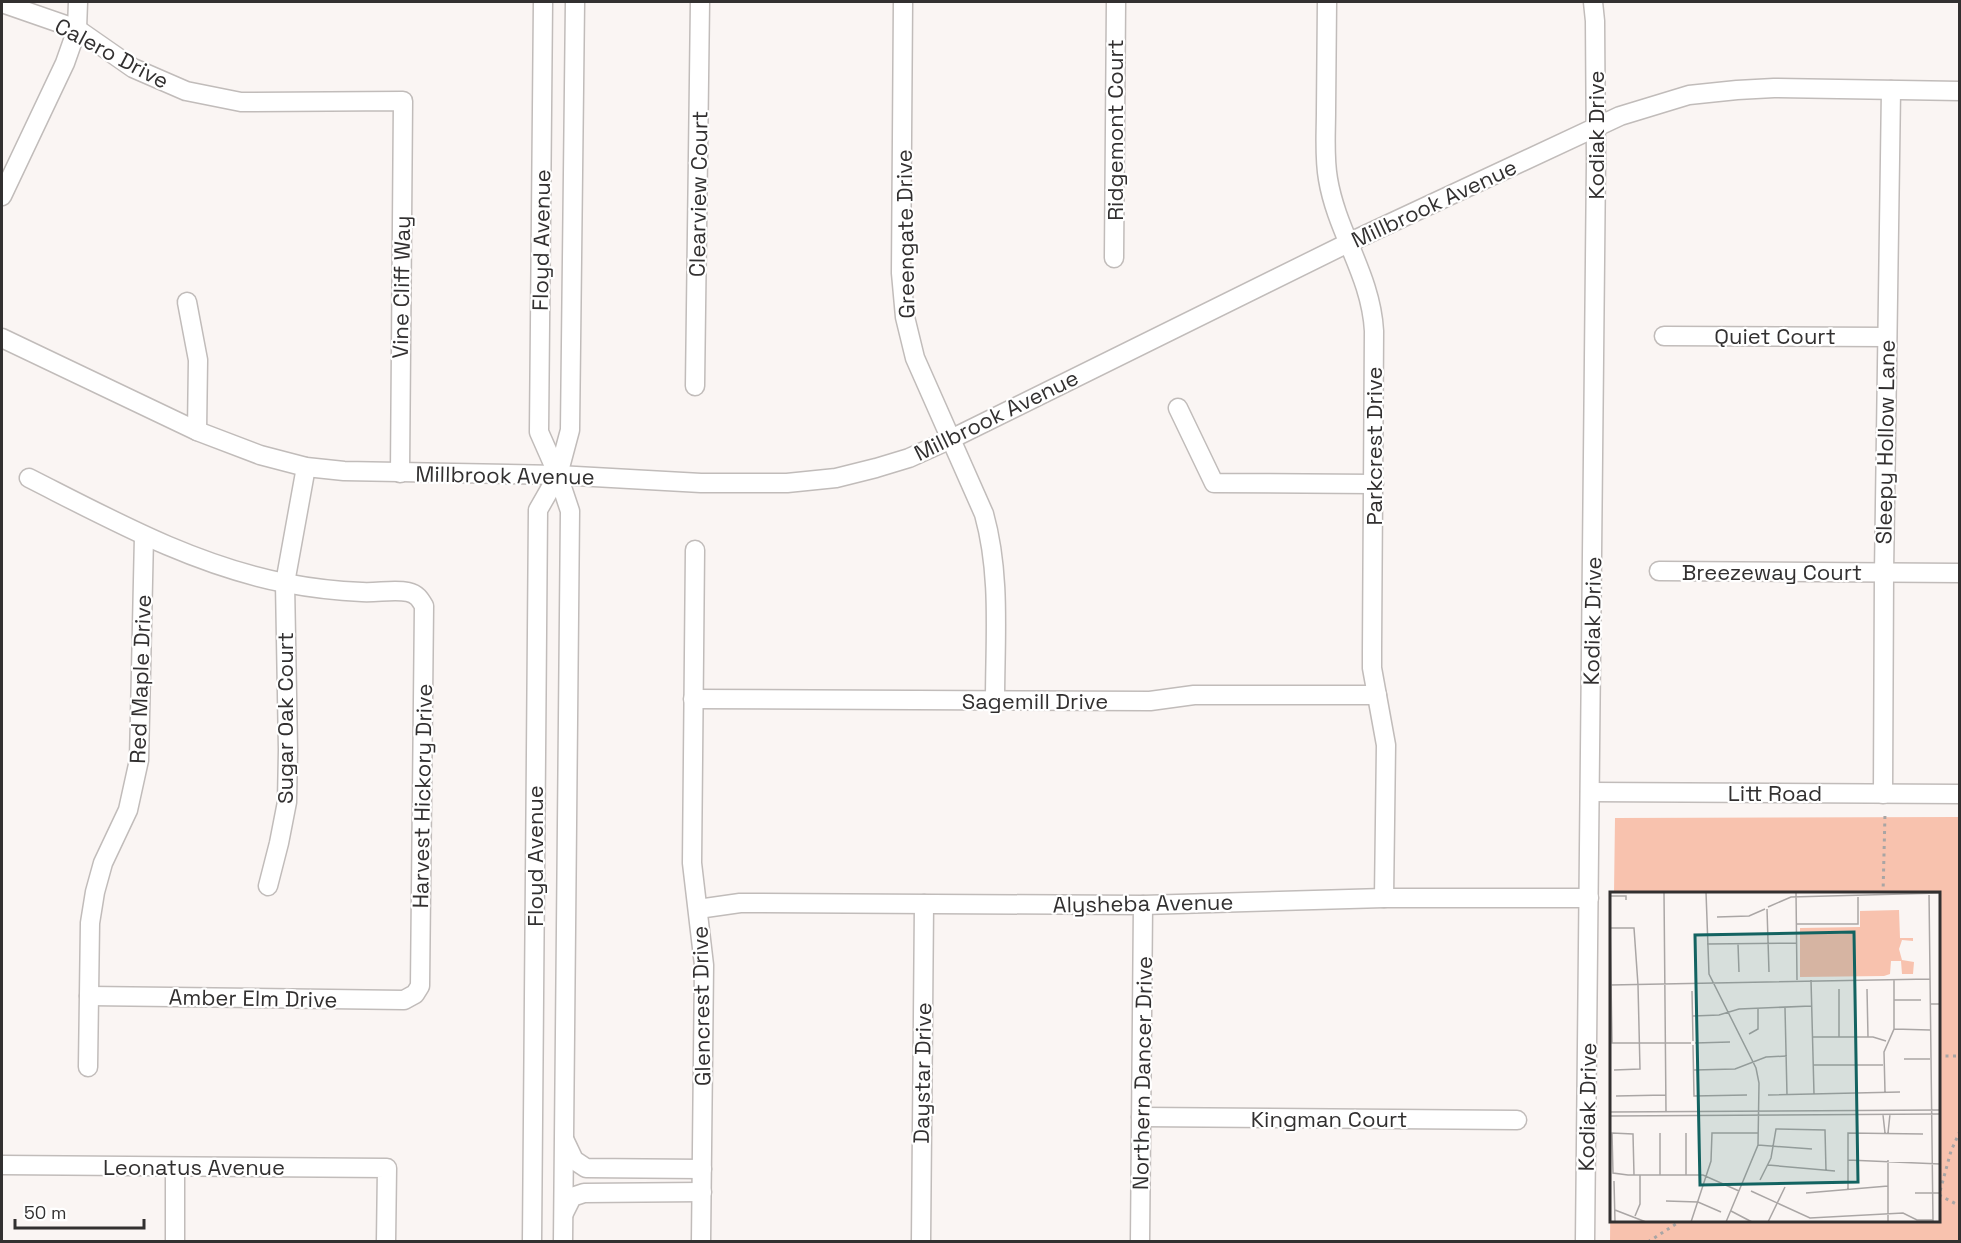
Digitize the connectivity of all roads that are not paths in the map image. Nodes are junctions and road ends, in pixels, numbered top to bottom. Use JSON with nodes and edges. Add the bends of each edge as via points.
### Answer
{"nodes":[{"id":1,"x":78,"y":2,"type":"edge"},
{"id":2,"x":543,"y":2,"type":"edge"},
{"id":3,"x":575,"y":2,"type":"edge"},
{"id":4,"x":700,"y":2,"type":"edge"},
{"id":5,"x":903,"y":2,"type":"edge"},
{"id":6,"x":1116,"y":2,"type":"edge"},
{"id":7,"x":1327,"y":2,"type":"edge"},
{"id":8,"x":1593,"y":2,"type":"edge"},
{"id":9,"x":2,"y":3,"type":"edge"},
{"id":10,"x":77,"y":29,"type":"junction"},
{"id":11,"x":1891,"y":90,"type":"junction"},
{"id":12,"x":1959,"y":91,"type":"edge"},
{"id":13,"x":403,"y":101,"type":"joint"},
{"id":14,"x":1595,"y":128,"type":"junction"},
{"id":15,"x":2,"y":196,"type":"edge"},
{"id":16,"x":1348,"y":243,"type":"junction"},
{"id":17,"x":1114,"y":258,"type":"dead end"},
{"id":18,"x":187,"y":302,"type":"dead end"},
{"id":19,"x":1664,"y":336,"type":"dead end"},
{"id":20,"x":1887,"y":337,"type":"junction"},
{"id":21,"x":2,"y":339,"type":"edge"},
{"id":22,"x":695,"y":386,"type":"dead end"},
{"id":23,"x":1178,"y":408,"type":"dead end"},
{"id":24,"x":197,"y":431,"type":"junction"},
{"id":25,"x":949,"y":440,"type":"junction"},
{"id":26,"x":306,"y":467,"type":"junction"},
{"id":27,"x":400,"y":473,"type":"junction"},
{"id":28,"x":558,"y":475,"type":"junction"},
{"id":29,"x":28,"y":478,"type":"dead end"},
{"id":30,"x":1374,"y":484,"type":"junction"},
{"id":31,"x":144,"y":536,"type":"junction"},
{"id":32,"x":695,"y":550,"type":"dead end"},
{"id":33,"x":1659,"y":571,"type":"dead end"},
{"id":34,"x":1884,"y":573,"type":"junction"},
{"id":35,"x":1959,"y":573,"type":"edge"},
{"id":36,"x":285,"y":583,"type":"junction"},
{"id":37,"x":1377,"y":695,"type":"junction"},
{"id":38,"x":693,"y":699,"type":"junction"},
{"id":39,"x":995,"y":701,"type":"junction"},
{"id":40,"x":1590,"y":792,"type":"junction"},
{"id":41,"x":1883,"y":794,"type":"junction"},
{"id":42,"x":1959,"y":794,"type":"edge"},
{"id":43,"x":268,"y":886,"type":"dead end"},
{"id":44,"x":1384,"y":898,"type":"junction"},
{"id":45,"x":1589,"y":898,"type":"junction"},
{"id":46,"x":924,"y":904,"type":"junction"},
{"id":47,"x":1143,"y":905,"type":"junction"},
{"id":48,"x":698,"y":909,"type":"junction"},
{"id":49,"x":415,"y":994,"type":"joint"},
{"id":50,"x":89,"y":996,"type":"junction"},
{"id":51,"x":88,"y":1067,"type":"dead end"},
{"id":52,"x":1142,"y":1117,"type":"junction"},
{"id":53,"x":1518,"y":1120,"type":"dead end"},
{"id":54,"x":564,"y":1141,"type":"junction"},
{"id":55,"x":2,"y":1165,"type":"edge"},
{"id":56,"x":175,"y":1167,"type":"junction"},
{"id":57,"x":702,"y":1169,"type":"junction"},
{"id":58,"x":702,"y":1192,"type":"junction"},
{"id":59,"x":564,"y":1215,"type":"junction"},
{"id":60,"x":175,"y":1242,"type":"edge"},
{"id":61,"x":386,"y":1242,"type":"edge"},
{"id":62,"x":532,"y":1242,"type":"edge"},
{"id":63,"x":563,"y":1242,"type":"edge"},
{"id":64,"x":702,"y":1242,"type":"edge"},
{"id":65,"x":921,"y":1242,"type":"edge"},
{"id":66,"x":1140,"y":1242,"type":"edge"},
{"id":67,"x":1585,"y":1242,"type":"edge"}],
"edges":[{"from":1,"to":10,"type":"street"},
{"from":2,"to":28,"type":"street","name":"Floyd Avenue","via":[[539,432]]},
{"from":3,"to":28,"type":"street","name":"Floyd Avenue","via":[[570,430]]},
{"from":4,"to":22,"type":"street","name":"Clearview Court"},
{"from":5,"to":25,"type":"street","name":"Greengate Drive","via":[[902,295],[915,358]]},
{"from":6,"to":17,"type":"street","name":"Ridgemont Court"},
{"from":7,"to":16,"type":"street","name":"Parkcrest Drive","via":[[1327,177]]},
{"from":8,"to":14,"type":"street","name":"Kodiak Drive"},
{"from":9,"to":10,"type":"street","name":"Calero Drive"},
{"from":10,"to":13,"type":"street","name":"Calero Drive","via":[[134,68],[186,91],[241,102]]},
{"from":10,"to":15,"type":"street"},
{"from":11,"to":12,"type":"street","name":"Millbrook Avenue"},
{"from":11,"to":14,"type":"street","name":"Millbrook Avenue","via":[[1774,88],[1714,92],[1655,104]]},
{"from":11,"to":20,"type":"street","name":"Sleepy Hollow Lane"},
{"from":13,"to":27,"type":"street","name":"Vine Cliff Way"},
{"from":14,"to":16,"type":"street","name":"Millbrook Avenue"},
{"from":14,"to":40,"type":"street","name":"Kodiak Drive"},
{"from":16,"to":25,"type":"street","name":"Millbrook Avenue"},
{"from":16,"to":30,"type":"street","name":"Parkcrest Drive","via":[[1365,280],[1373,314]]},
{"from":18,"to":24,"type":"street","via":[[198,360]]},
{"from":19,"to":20,"type":"street","name":"Quiet Court"},
{"from":20,"to":34,"type":"street","name":"Sleepy Hollow Lane"},
{"from":21,"to":24,"type":"street","name":"Millbrook Avenue"},
{"from":23,"to":30,"type":"street","via":[[1214,483]]},
{"from":24,"to":26,"type":"street","name":"Millbrook Avenue"},
{"from":25,"to":28,"type":"street","name":"Millbrook Avenue","via":[[876,468],[836,478],[787,483],[701,483]]},
{"from":25,"to":39,"type":"street","name":"Greengate Drive","via":[[984,514],[991,541],[996,572]]},
{"from":26,"to":27,"type":"street","name":"Millbrook Avenue"},
{"from":26,"to":36,"type":"street","name":"Sugar Oak Court"},
{"from":27,"to":28,"type":"street","name":"Millbrook Avenue"},
{"from":28,"to":54,"type":"street","name":"Floyd Avenue","via":[[570,511]]},
{"from":28,"to":62,"type":"street","name":"Floyd Avenue","via":[[538,510]]},
{"from":29,"to":31,"type":"street"},
{"from":30,"to":37,"type":"street","name":"Parkcrest Drive","via":[[1372,651]]},
{"from":31,"to":36,"type":"street","via":[[244,574]]},
{"from":31,"to":50,"type":"street","name":"Red Maple Drive","via":[[140,760],[128,810],[95,892],[90,923]]},
{"from":32,"to":38,"type":"street","name":"Glencrest Drive"},
{"from":33,"to":34,"type":"street","name":"Breezeway Court"},
{"from":34,"to":35,"type":"street","name":"Breezeway Court"},
{"from":34,"to":41,"type":"street","name":"Sleepy Hollow Lane"},
{"from":36,"to":43,"type":"street","name":"Sugar Oak Court","via":[[287,802]]},
{"from":36,"to":49,"type":"street","name":"Harvest Hickory Drive","via":[[320,589],[407,592],[420,598],[424,606],[421,950],[420,986]]},
{"from":37,"to":39,"type":"street","name":"Sagemill Drive"},
{"from":37,"to":44,"type":"street","name":"Parkcrest Drive","via":[[1386,745]]},
{"from":38,"to":39,"type":"street","name":"Sagemill Drive"},
{"from":38,"to":48,"type":"street","name":"Glencrest Drive","via":[[692,863]]},
{"from":40,"to":41,"type":"street","name":"Litt Road"},
{"from":40,"to":45,"type":"street","name":"Kodiak Drive"},
{"from":41,"to":42,"type":"street","name":"Litt Road"},
{"from":44,"to":45,"type":"street","name":"Alysheba Avenue"},
{"from":44,"to":47,"type":"street","name":"Alysheba Avenue"},
{"from":45,"to":67,"type":"street","name":"Kodiak Drive"},
{"from":46,"to":47,"type":"street","name":"Alysheba Avenue"},
{"from":46,"to":48,"type":"street","name":"Alysheba Avenue","via":[[740,903]]},
{"from":46,"to":65,"type":"street","name":"Daystar Drive"},
{"from":47,"to":52,"type":"street","name":"Northern Dancer Drive"},
{"from":48,"to":57,"type":"street","name":"Glencrest Drive","via":[[704,965]]},
{"from":49,"to":50,"type":"street","name":"Amber Elm Drive","via":[[404,1000]]},
{"from":50,"to":51,"type":"street","name":"Red Maple Drive"},
{"from":52,"to":53,"type":"street","name":"Kingman Court"},
{"from":52,"to":66,"type":"street","name":"Northern Dancer Drive"},
{"from":54,"to":57,"type":"street","via":[[574,1160],[586,1168]]},
{"from":54,"to":59,"type":"street","name":"Floyd Avenue"},
{"from":55,"to":56,"type":"street","name":"Leonatus Avenue"},
{"from":56,"to":60,"type":"street"},
{"from":56,"to":61,"type":"street","name":"Leonatus Avenue","via":[[387,1168]]},
{"from":57,"to":58,"type":"street","name":"Glencrest Drive"},
{"from":58,"to":59,"type":"street","via":[[584,1192],[572,1197]]},
{"from":58,"to":64,"type":"street","name":"Glencrest Drive"},
{"from":59,"to":63,"type":"street","name":"Floyd Avenue"}]}
